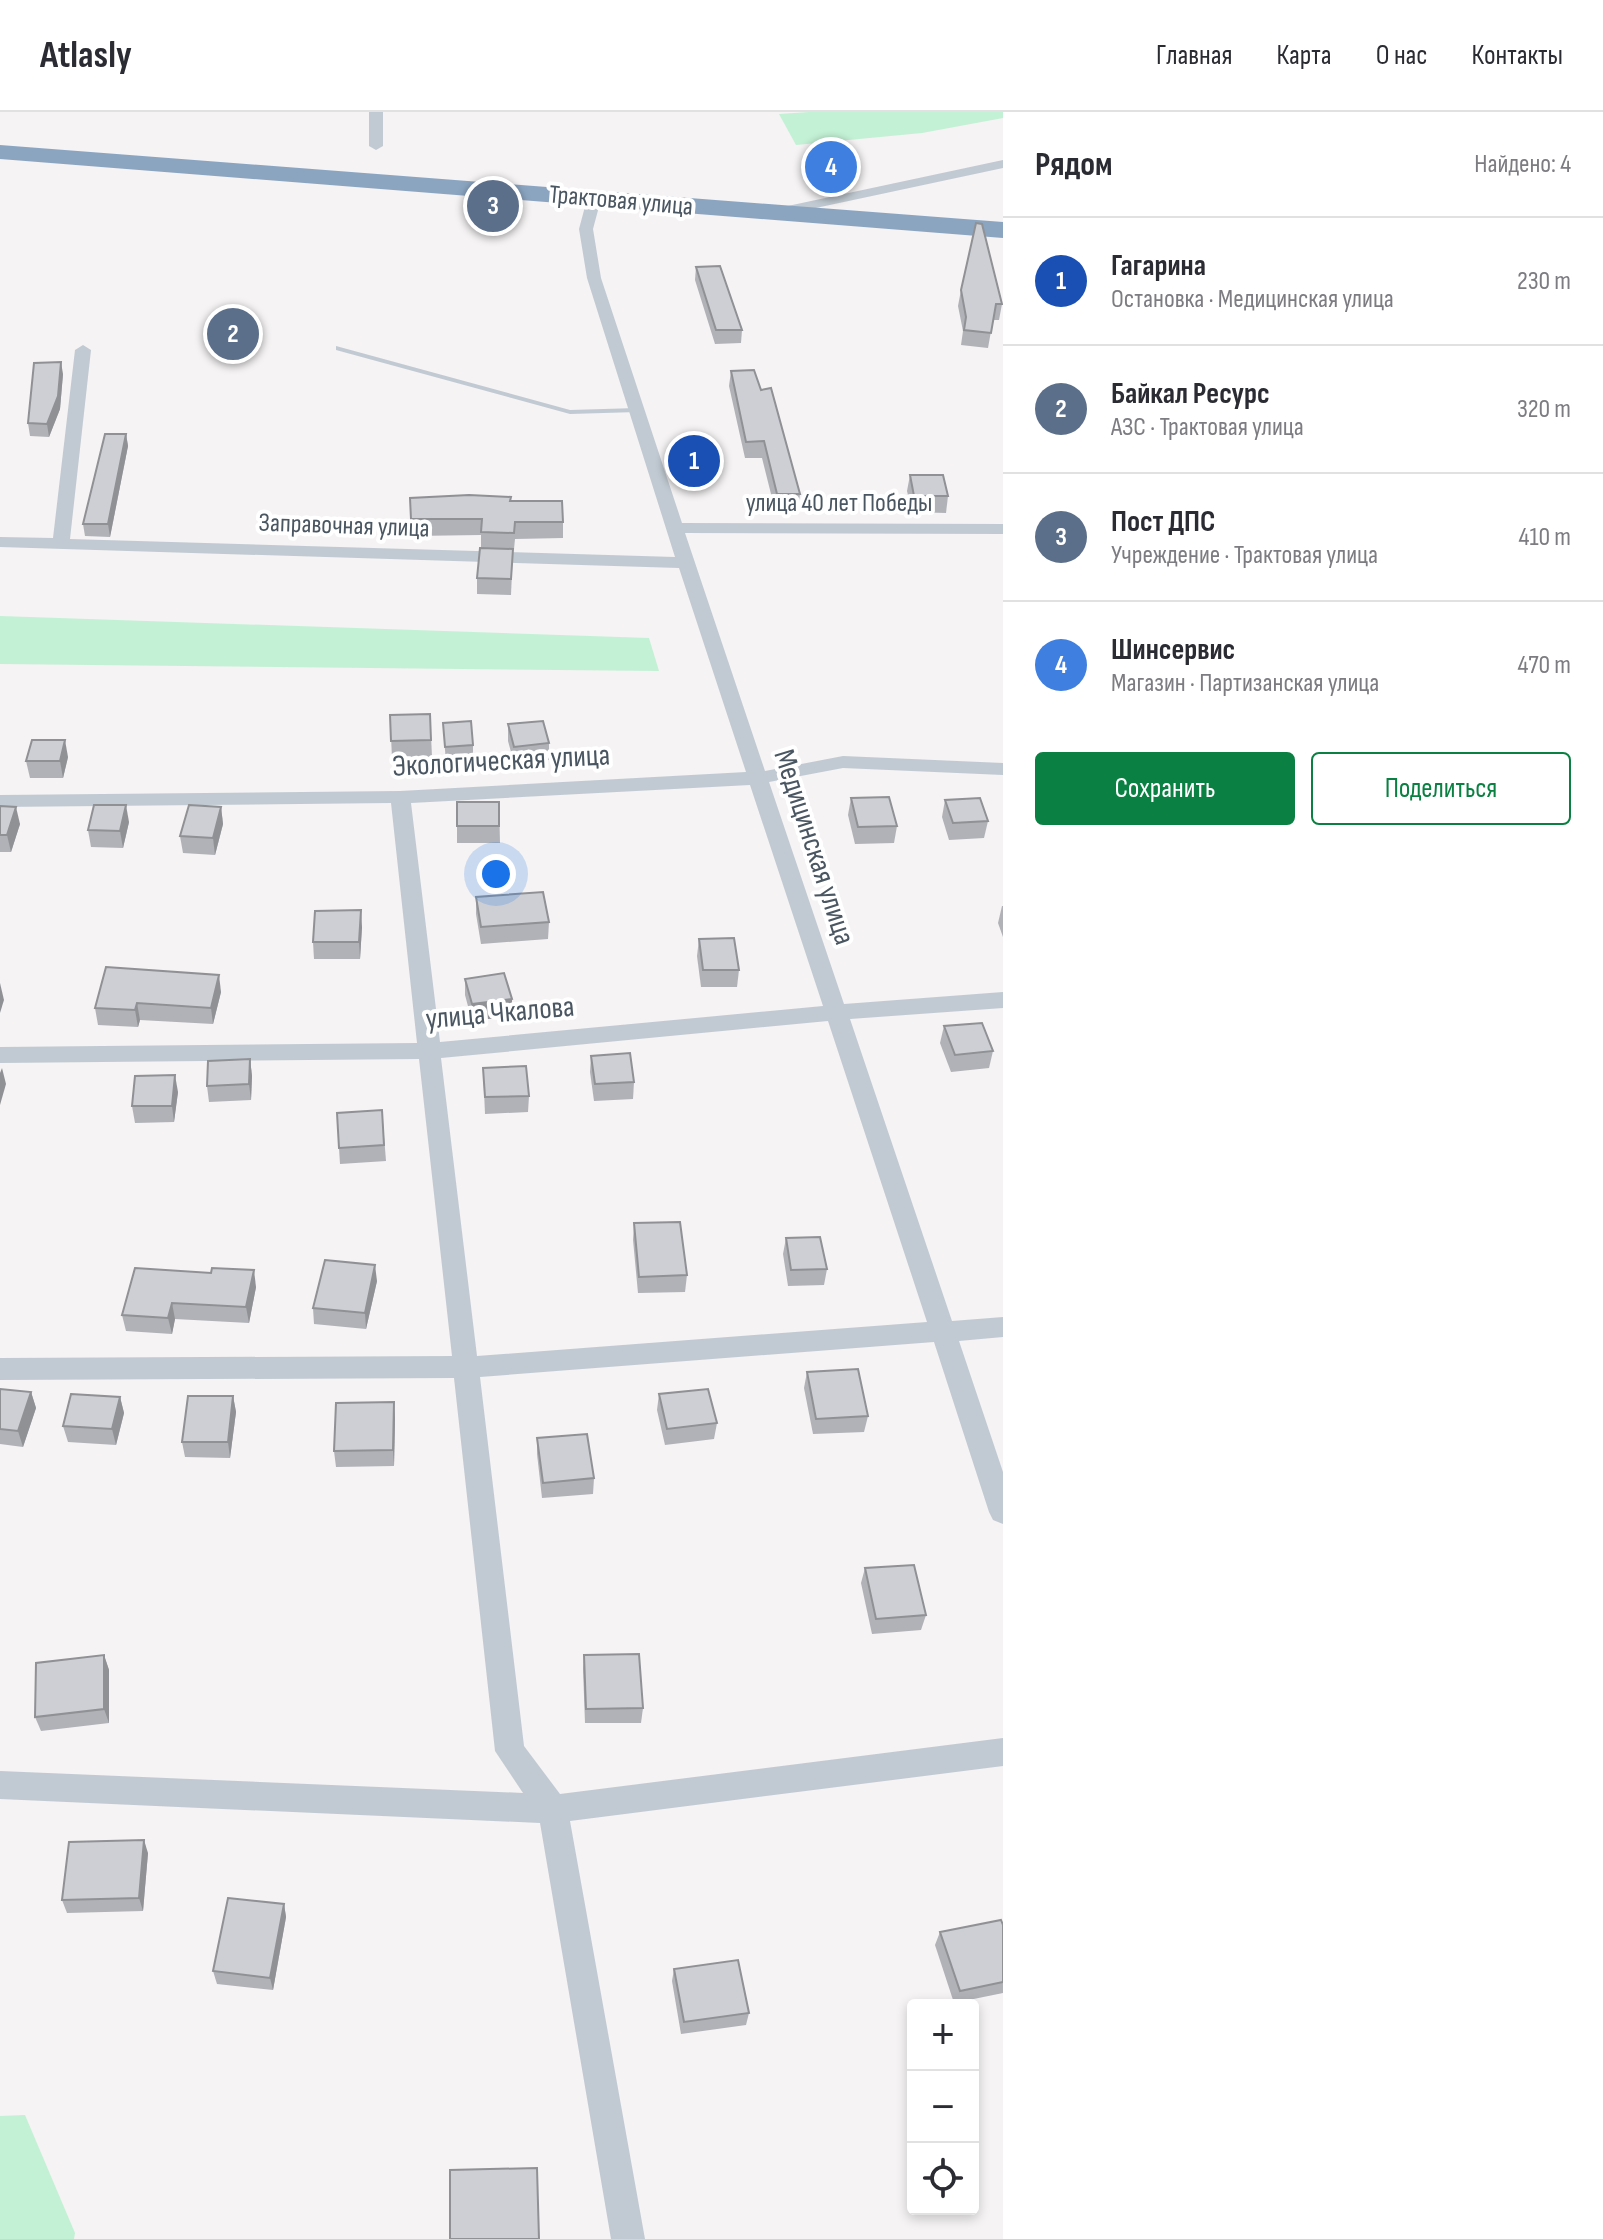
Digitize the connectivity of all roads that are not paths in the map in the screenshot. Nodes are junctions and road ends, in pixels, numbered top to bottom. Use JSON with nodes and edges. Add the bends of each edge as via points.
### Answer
{"nodes":[{"id":1,"x":376,"y":112,"type":"edge"},
{"id":2,"x":376,"y":146,"type":"dead end"},
{"id":3,"x":0,"y":152,"type":"edge"},
{"id":4,"x":1003,"y":164,"type":"edge"},
{"id":5,"x":594,"y":199,"type":"junction"},
{"id":6,"x":783,"y":211,"type":"junction"},
{"id":7,"x":1003,"y":230,"type":"edge"},
{"id":8,"x":339,"y":348,"type":"dead end"},
{"id":9,"x":83,"y":350,"type":"dead end"},
{"id":10,"x":637,"y":410,"type":"junction"},
{"id":11,"x":675,"y":528,"type":"junction"},
{"id":12,"x":1003,"y":529,"type":"edge"},
{"id":13,"x":0,"y":542,"type":"edge"},
{"id":14,"x":61,"y":543,"type":"junction"},
{"id":15,"x":686,"y":563,"type":"junction"},
{"id":16,"x":1003,"y":769,"type":"edge"},
{"id":17,"x":759,"y":778,"type":"junction"},
{"id":18,"x":400,"y":797,"type":"junction"},
{"id":19,"x":0,"y":801,"type":"edge"},
{"id":20,"x":1003,"y":1000,"type":"edge"},
{"id":21,"x":837,"y":1012,"type":"junction"},
{"id":22,"x":429,"y":1051,"type":"junction"},
{"id":23,"x":0,"y":1055,"type":"edge"},
{"id":24,"x":1003,"y":1327,"type":"edge"},
{"id":25,"x":945,"y":1332,"type":"junction"},
{"id":26,"x":466,"y":1367,"type":"junction"},
{"id":27,"x":0,"y":1369,"type":"edge"},
{"id":28,"x":1003,"y":1512,"type":"edge"},
{"id":29,"x":1003,"y":1752,"type":"edge"},
{"id":30,"x":0,"y":1785,"type":"edge"},
{"id":31,"x":553,"y":1809,"type":"junction"},
{"id":32,"x":628,"y":2239,"type":"edge"}],
"edges":[{"from":1,"to":2,"type":"street"},
{"from":3,"to":5,"type":"highway","name":"Трактовая улица"},
{"from":4,"to":6,"type":"street"},
{"from":5,"to":6,"type":"highway","name":"Трактовая улица"},
{"from":5,"to":10,"type":"street","name":"Медицинская улица","via":[[586,229],[594,278]]},
{"from":6,"to":7,"type":"highway","name":"Трактовая улица"},
{"from":8,"to":10,"type":"lane","via":[[570,412]]},
{"from":9,"to":14,"type":"street"},
{"from":10,"to":11,"type":"street","name":"Медицинская улица"},
{"from":11,"to":12,"type":"street","name":"улица 40 лет Победы"},
{"from":11,"to":15,"type":"street","name":"Медицинская улица"},
{"from":13,"to":14,"type":"street","name":"Заправочная улица"},
{"from":14,"to":15,"type":"street","name":"Заправочная улица"},
{"from":15,"to":17,"type":"street","name":"Медицинская улица"},
{"from":16,"to":17,"type":"street","name":"Экологическая улица","via":[[843,762]]},
{"from":17,"to":18,"type":"street","name":"Экологическая улица"},
{"from":17,"to":21,"type":"street","name":"Медицинская улица"},
{"from":18,"to":19,"type":"street","name":"Экологическая улица"},
{"from":18,"to":22,"type":"street"},
{"from":20,"to":21,"type":"street","name":"улица Чкалова"},
{"from":21,"to":22,"type":"street","name":"улица Чкалова"},
{"from":21,"to":25,"type":"street","name":"Медицинская улица"},
{"from":22,"to":23,"type":"street","name":"улица Чкалова"},
{"from":22,"to":26,"type":"street"},
{"from":24,"to":25,"type":"street"},
{"from":25,"to":26,"type":"street"},
{"from":25,"to":28,"type":"street","name":"Медицинская улица"},
{"from":26,"to":27,"type":"street"},
{"from":26,"to":31,"type":"street","via":[[510,1751]]},
{"from":29,"to":31,"type":"street"},
{"from":30,"to":31,"type":"street"},
{"from":31,"to":32,"type":"street"}]}
